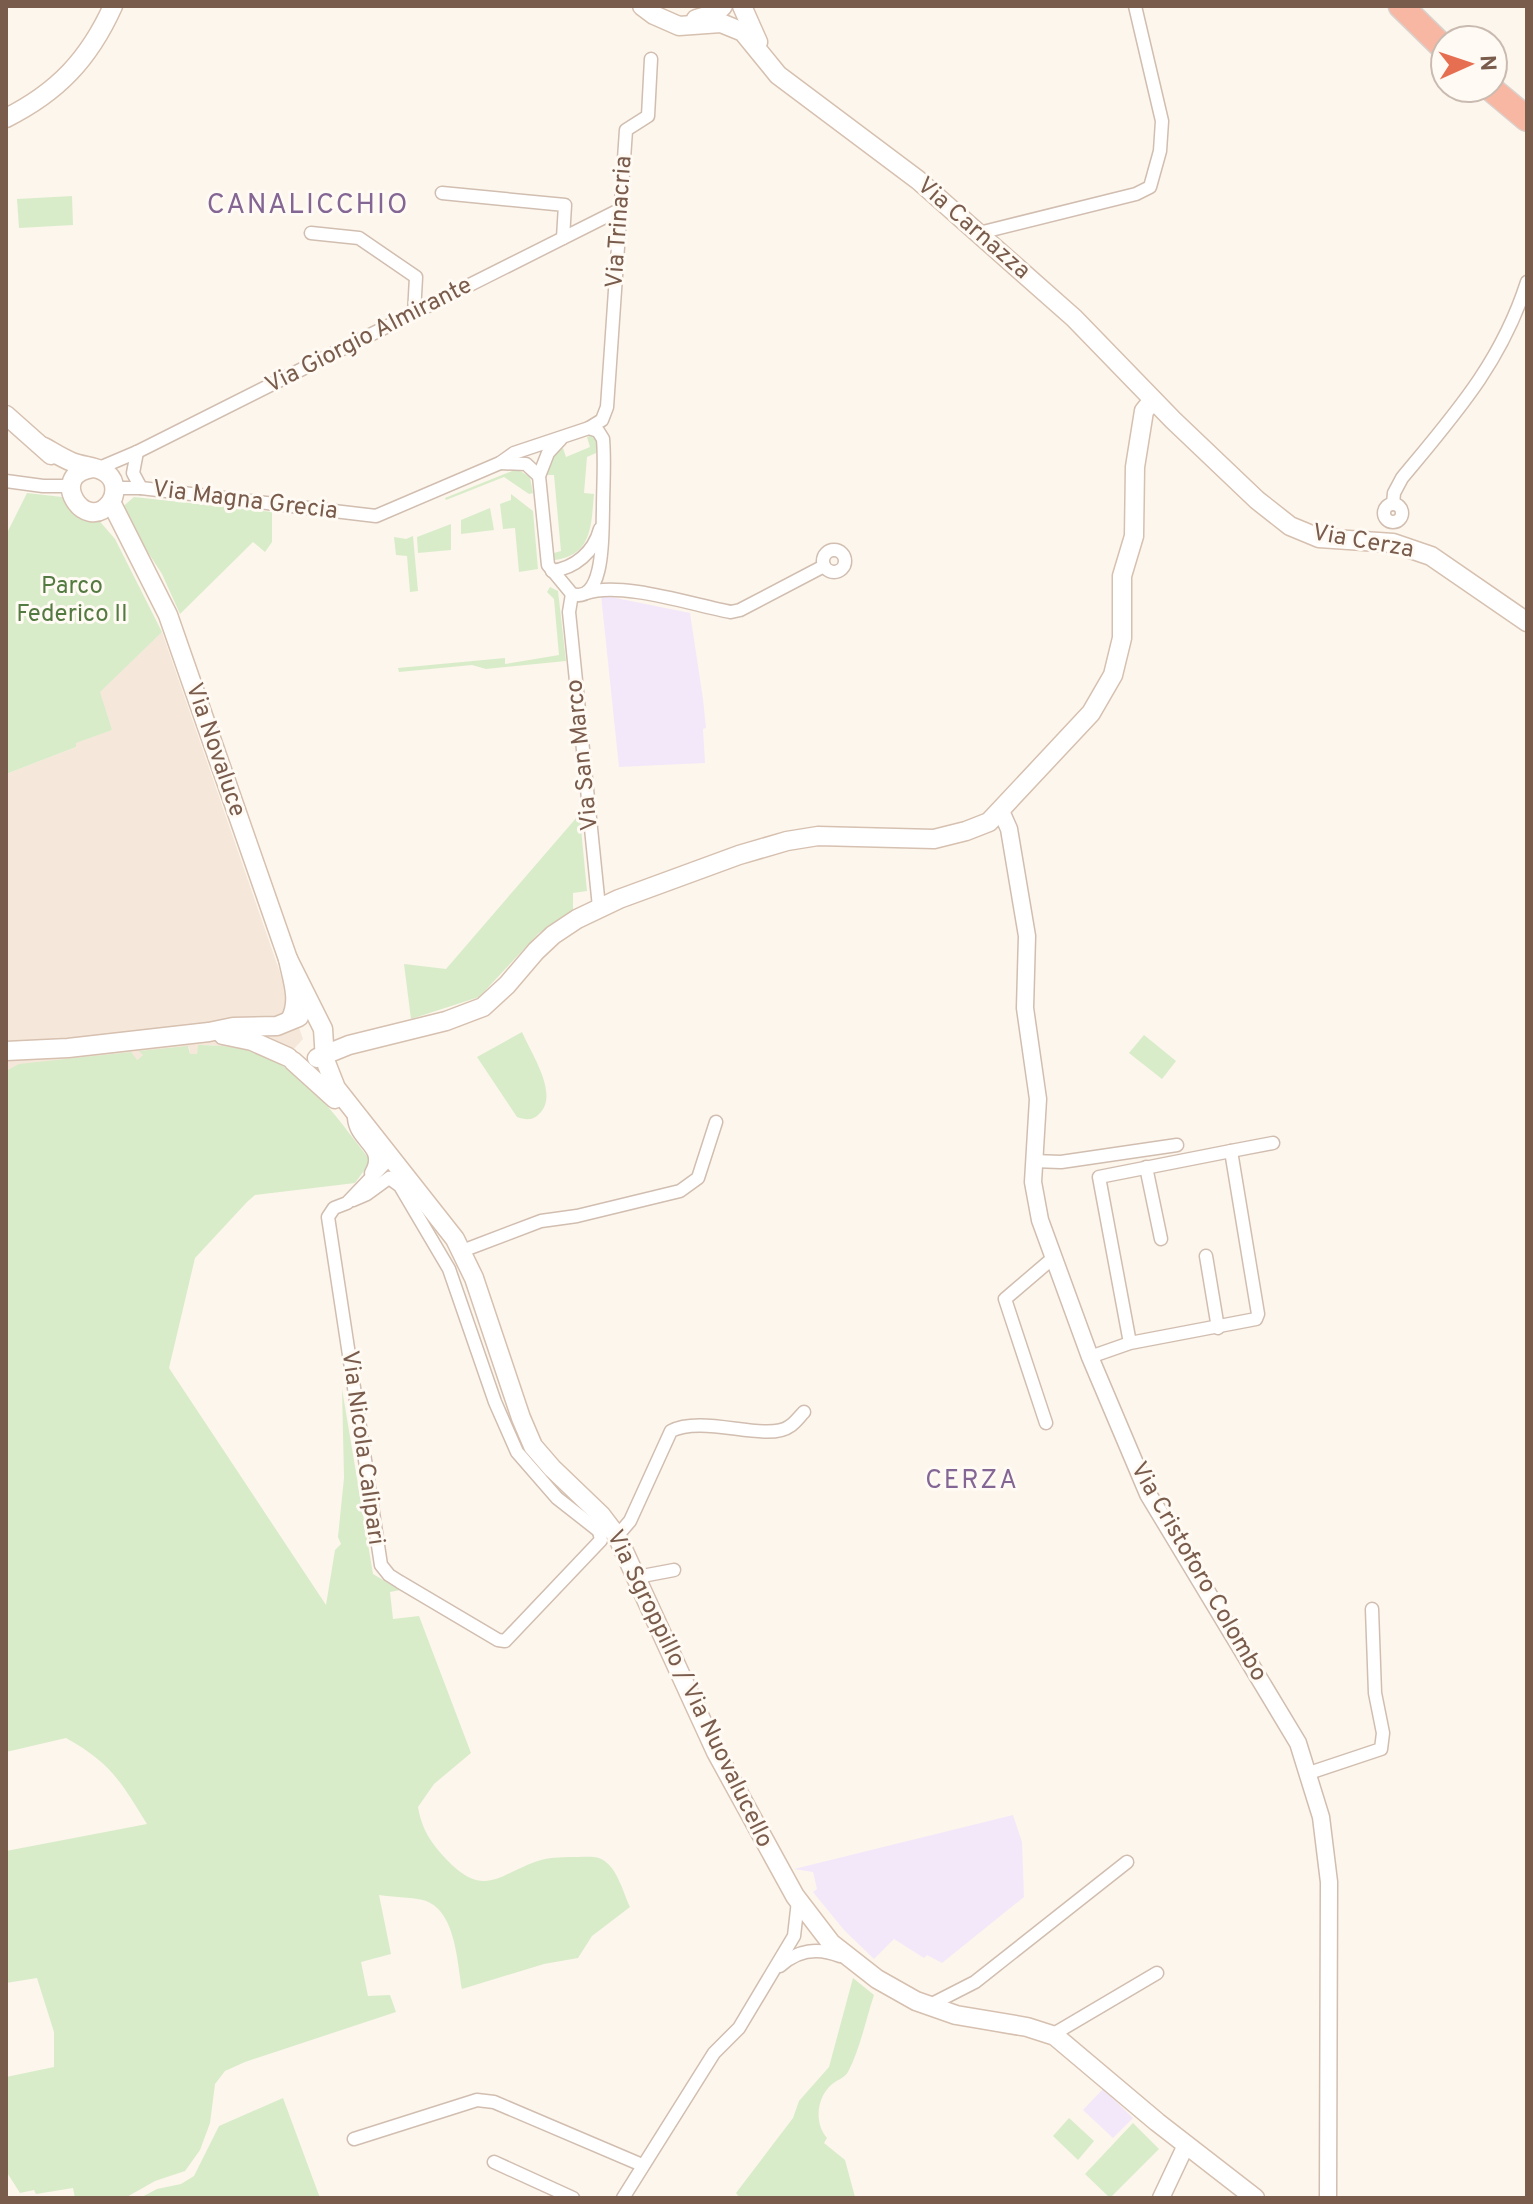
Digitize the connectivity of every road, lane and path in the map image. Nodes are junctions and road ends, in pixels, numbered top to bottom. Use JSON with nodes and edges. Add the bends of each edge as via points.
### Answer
{"nodes":[{"id":1,"x":113,"y":6,"type":"edge"},
{"id":2,"x":642,"y":6,"type":"edge"},
{"id":3,"x":723,"y":6,"type":"edge"},
{"id":4,"x":742,"y":6,"type":"edge"},
{"id":5,"x":1135,"y":6,"type":"edge"},
{"id":6,"x":1401,"y":6,"type":"edge"},
{"id":7,"x":1424,"y":6,"type":"edge"},
{"id":8,"x":661,"y":18,"type":"junction"},
{"id":9,"x":1443,"y":24,"type":"edge"},
{"id":10,"x":1429,"y":33,"type":"edge"},
{"id":11,"x":651,"y":59,"type":"dead end"},
{"id":12,"x":778,"y":75,"type":"junction"},
{"id":13,"x":1509,"y":84,"type":"edge"},
{"id":14,"x":1527,"y":99,"type":"edge"},
{"id":15,"x":1509,"y":104,"type":"edge"},
{"id":16,"x":6,"y":118,"type":"edge"},
{"id":17,"x":1527,"y":119,"type":"edge"},
{"id":18,"x":442,"y":193,"type":"dead end"},
{"id":19,"x":621,"y":209,"type":"junction"},
{"id":20,"x":311,"y":233,"type":"dead end"},
{"id":21,"x":979,"y":233,"type":"junction"},
{"id":22,"x":563,"y":238,"type":"junction"},
{"id":23,"x":1527,"y":282,"type":"edge"},
{"id":24,"x":414,"y":314,"type":"junction"},
{"id":25,"x":609,"y":396,"type":"junction"},
{"id":26,"x":1153,"y":400,"type":"junction"},
{"id":27,"x":6,"y":415,"type":"edge"},
{"id":28,"x":1173,"y":420,"type":"joint"},
{"id":29,"x":589,"y":428,"type":"junction"},
{"id":30,"x":561,"y":439,"type":"junction"},
{"id":31,"x":44,"y":447,"type":"junction"},
{"id":32,"x":137,"y":452,"type":"junction"},
{"id":33,"x":605,"y":456,"type":"junction"},
{"id":34,"x":500,"y":463,"type":"junction"},
{"id":35,"x":539,"y":476,"type":"junction"},
{"id":36,"x":6,"y":481,"type":"edge"},
{"id":37,"x":106,"y":482,"type":"junction"},
{"id":38,"x":141,"y":488,"type":"junction"},
{"id":39,"x":72,"y":489,"type":"junction"},
{"id":40,"x":1393,"y":504,"type":"dead end"},
{"id":41,"x":602,"y":522,"type":"junction"},
{"id":42,"x":601,"y":562,"type":"junction"},
{"id":43,"x":824,"y":566,"type":"dead end"},
{"id":44,"x":552,"y":571,"type":"junction"},
{"id":45,"x":625,"y":590,"type":"junction"},
{"id":46,"x":586,"y":593,"type":"junction"},
{"id":47,"x":571,"y":599,"type":"junction"},
{"id":48,"x":1527,"y":622,"type":"edge"},
{"id":49,"x":1001,"y":811,"type":"junction"},
{"id":50,"x":599,"y":907,"type":"junction"},
{"id":51,"x":288,"y":959,"type":"junction"},
{"id":52,"x":288,"y":1022,"type":"junction"},
{"id":53,"x":320,"y":1025,"type":"junction"},
{"id":54,"x":209,"y":1032,"type":"junction"},
{"id":55,"x":384,"y":1035,"type":"junction"},
{"id":56,"x":349,"y":1045,"type":"junction"},
{"id":57,"x":6,"y":1051,"type":"edge"},
{"id":58,"x":322,"y":1053,"type":"junction"},
{"id":59,"x":291,"y":1059,"type":"junction"},
{"id":60,"x":336,"y":1088,"type":"junction"},
{"id":61,"x":354,"y":1118,"type":"junction"},
{"id":62,"x":716,"y":1122,"type":"dead end"},
{"id":63,"x":369,"y":1130,"type":"junction"},
{"id":64,"x":1273,"y":1143,"type":"dead end"},
{"id":65,"x":1177,"y":1145,"type":"dead end"},
{"id":66,"x":1231,"y":1151,"type":"junction"},
{"id":67,"x":391,"y":1157,"type":"junction"},
{"id":68,"x":1033,"y":1161,"type":"junction"},
{"id":69,"x":1146,"y":1167,"type":"junction"},
{"id":70,"x":404,"y":1183,"type":"junction"},
{"id":71,"x":363,"y":1186,"type":"junction"},
{"id":72,"x":347,"y":1203,"type":"junction"},
{"id":73,"x":1161,"y":1239,"type":"dead end"},
{"id":74,"x":462,"y":1251,"type":"junction"},
{"id":75,"x":1206,"y":1256,"type":"dead end"},
{"id":76,"x":1053,"y":1258,"type":"junction"},
{"id":77,"x":1218,"y":1328,"type":"junction"},
{"id":78,"x":1130,"y":1343,"type":"junction"},
{"id":79,"x":1090,"y":1357,"type":"junction"},
{"id":80,"x":804,"y":1412,"type":"dead end"},
{"id":81,"x":1046,"y":1423,"type":"dead end"},
{"id":82,"x":608,"y":1530,"type":"junction"},
{"id":83,"x":674,"y":1570,"type":"dead end"},
{"id":84,"x":637,"y":1577,"type":"junction"},
{"id":85,"x":1372,"y":1609,"type":"dead end"},
{"id":86,"x":1309,"y":1773,"type":"junction"},
{"id":87,"x":1127,"y":1862,"type":"dead end"},
{"id":88,"x":798,"y":1901,"type":"junction"},
{"id":89,"x":818,"y":1929,"type":"junction"},
{"id":90,"x":794,"y":1936,"type":"junction"},
{"id":91,"x":807,"y":1951,"type":"junction"},
{"id":92,"x":850,"y":1960,"type":"junction"},
{"id":93,"x":1157,"y":1973,"type":"dead end"},
{"id":94,"x":771,"y":1974,"type":"junction"},
{"id":95,"x":975,"y":1982,"type":"junction"},
{"id":96,"x":928,"y":2006,"type":"junction"},
{"id":97,"x":956,"y":2015,"type":"junction"},
{"id":98,"x":1052,"y":2035,"type":"junction"},
{"id":99,"x":354,"y":2139,"type":"dead end"},
{"id":100,"x":1186,"y":2145,"type":"junction"},
{"id":101,"x":494,"y":2162,"type":"dead end"},
{"id":102,"x":642,"y":2165,"type":"junction"},
{"id":103,"x":573,"y":2198,"type":"edge"},
{"id":104,"x":623,"y":2198,"type":"edge"},
{"id":105,"x":1161,"y":2198,"type":"edge"},
{"id":106,"x":1255,"y":2198,"type":"edge"},
{"id":107,"x":1328,"y":2198,"type":"edge"}],
"edges":[{"from":1,"to":16,"type":"main road","via":[[60,85]]},
{"from":2,"to":8,"type":"main road"},
{"from":3,"to":8,"type":"main road","via":[[697,19]]},
{"from":4,"to":12,"type":"main road"},
{"from":5,"to":21,"type":"street","via":[[1162,121],[1150,187]]},
{"from":6,"to":10,"type":"highway"},
{"from":7,"to":9,"type":"highway"},
{"from":8,"to":12,"type":"main road","via":[[679,26],[736,27]]},
{"from":11,"to":19,"type":"street","name":"Via Trinacria","via":[[648,116],[626,130]]},
{"from":12,"to":21,"type":"main road","name":"Via Carnazza"},
{"from":13,"to":14,"type":"highway"},
{"from":15,"to":17,"type":"highway"},
{"from":18,"to":22,"type":"street","via":[[565,205]]},
{"from":19,"to":22,"type":"street","name":"Via Giorgio Almirante"},
{"from":19,"to":25,"type":"street","name":"Via Trinacria"},
{"from":20,"to":24,"type":"street","via":[[359,238],[416,277]]},
{"from":21,"to":26,"type":"main road","name":"Via Carnazza","via":[[1074,318]]},
{"from":22,"to":24,"type":"street","name":"Via Giorgio Almirante"},
{"from":23,"to":40,"type":"street","via":[[1517,314],[1483,377],[1402,478]]},
{"from":24,"to":32,"type":"street","name":"Via Giorgio Almirante"},
{"from":25,"to":29,"type":"street","via":[[602,420]]},
{"from":25,"to":33,"type":"street","name":"Via Trinacria"},
{"from":26,"to":28,"type":"main road","name":"Via Carnazza"},
{"from":26,"to":49,"type":"main road","via":[[1144,411],[1135,467],[1134,536],[1122,576],[1122,638],[1113,675],[1091,713]]},
{"from":27,"to":31,"type":"main road"},
{"from":28,"to":48,"type":"main road","name":"Via Cerza","via":[[1290,526],[1319,538],[1416,549]]},
{"from":29,"to":30,"type":"street"},
{"from":29,"to":33,"type":"street","via":[[602,435]]},
{"from":30,"to":34,"type":"street","via":[[514,453]]},
{"from":30,"to":35,"type":"street","via":[[548,453]]},
{"from":31,"to":37,"type":"main road"},
{"from":31,"to":39,"type":"main road"},
{"from":32,"to":37,"type":"street","name":"Via Giorgio Almirante"},
{"from":32,"to":38,"type":"street","via":[[133,473]]},
{"from":33,"to":41,"type":"street","name":"Via Trinacria"},
{"from":34,"to":35,"type":"street","via":[[521,463]]},
{"from":34,"to":38,"type":"street","name":"Via Magna Grecia","via":[[376,516]]},
{"from":35,"to":44,"type":"street"},
{"from":36,"to":39,"type":"street"},
{"from":37,"to":38,"type":"street","name":"Via Magna Grecia"},
{"from":37,"to":39,"type":"main road","via":[[83,470]]},
{"from":37,"to":39,"type":"main road","via":[[81,508]]},
{"from":37,"to":51,"type":"main road","name":"Via Novaluce","via":[[168,615]]},
{"from":41,"to":42,"type":"street","name":"Via Trinacria"},
{"from":41,"to":44,"type":"street","via":[[595,544],[579,561]]},
{"from":42,"to":45,"type":"street","via":[[607,580]]},
{"from":42,"to":46,"type":"street"},
{"from":43,"to":45,"type":"street","via":[[731,612]]},
{"from":44,"to":47,"type":"street"},
{"from":45,"to":46,"type":"street"},
{"from":46,"to":47,"type":"street"},
{"from":47,"to":50,"type":"street","name":"Via San Marco"},
{"from":49,"to":50,"type":"main road","via":[[978,827],[934,839],[818,836],[787,841]]},
{"from":49,"to":68,"type":"street","name":"Via Cristoforo Colombo","via":[[1009,829],[1027,936],[1026,1028],[1038,1099]]},
{"from":50,"to":55,"type":"main road","via":[[553,935],[483,1007]]},
{"from":51,"to":52,"type":"main road","via":[[296,996]]},
{"from":51,"to":53,"type":"main road"},
{"from":52,"to":53,"type":"main road","via":[[302,1016]]},
{"from":52,"to":54,"type":"main road"},
{"from":52,"to":59,"type":"main road","via":[[280,1042]]},
{"from":53,"to":55,"type":"main road","via":[[347,1034]]},
{"from":53,"to":58,"type":"main road","via":[[325,1035]]},
{"from":54,"to":57,"type":"main road"},
{"from":54,"to":59,"type":"main road","via":[[252,1041]]},
{"from":55,"to":56,"type":"main road"},
{"from":56,"to":58,"type":"main road"},
{"from":56,"to":60,"type":"main road"},
{"from":58,"to":59,"type":"main road","via":[[306,1062]]},
{"from":58,"to":60,"type":"main road"},
{"from":59,"to":61,"type":"main road"},
{"from":60,"to":63,"type":"main road"},
{"from":61,"to":63,"type":"main road"},
{"from":61,"to":71,"type":"street","via":[[354,1128],[377,1158]]},
{"from":62,"to":74,"type":"street","via":[[698,1178],[680,1191],[541,1221]]},
{"from":63,"to":67,"type":"main road","name":"Via Sgroppillo / Via Nuovalucello"},
{"from":64,"to":66,"type":"street"},
{"from":65,"to":68,"type":"street","via":[[1061,1162]]},
{"from":66,"to":69,"type":"street"},
{"from":66,"to":77,"type":"street","via":[[1258,1314],[1253,1322]]},
{"from":67,"to":70,"type":"main road","name":"Via Sgroppillo / Via Nuovalucello"},
{"from":67,"to":71,"type":"street","name":"Via Nicola Calipari"},
{"from":68,"to":76,"type":"street","name":"Via Cristoforo Colombo","via":[[1035,1199]]},
{"from":69,"to":73,"type":"street"},
{"from":69,"to":78,"type":"street","via":[[1099,1177]]},
{"from":70,"to":72,"type":"street","via":[[389,1178]]},
{"from":70,"to":74,"type":"main road","name":"Via Sgroppillo / Via Nuovalucello"},
{"from":70,"to":82,"type":"street","via":[[449,1269],[517,1452],[557,1498]]},
{"from":71,"to":72,"type":"street","name":"Via Nicola Calipari"},
{"from":72,"to":82,"type":"street","name":"Via Nicola Calipari","via":[[328,1217],[377,1549],[385,1570],[505,1641]]},
{"from":74,"to":82,"type":"main road","name":"Via Sgroppillo / Via Nuovalucello","via":[[526,1433]]},
{"from":75,"to":77,"type":"street"},
{"from":76,"to":79,"type":"street","name":"Via Cristoforo Colombo"},
{"from":76,"to":81,"type":"street","via":[[1005,1299]]},
{"from":77,"to":78,"type":"street"},
{"from":78,"to":79,"type":"street"},
{"from":79,"to":86,"type":"street","name":"Via Cristoforo Colombo","via":[[1148,1494],[1283,1716]]},
{"from":80,"to":82,"type":"street","via":[[790,1427],[771,1432],[701,1426],[671,1431],[630,1521]]},
{"from":82,"to":84,"type":"main road","name":"Via Sgroppillo / Via Nuovalucello"},
{"from":83,"to":84,"type":"street"},
{"from":84,"to":88,"type":"main road","name":"Via Sgroppillo / Via Nuovalucello","via":[[716,1752]]},
{"from":85,"to":86,"type":"street","via":[[1381,1749]]},
{"from":86,"to":107,"type":"street","name":"Via Cristoforo Colombo","via":[[1329,1882]]},
{"from":87,"to":95,"type":"street"},
{"from":88,"to":89,"type":"main road","name":"Via Sgroppillo / Via Nuovalucello"},
{"from":88,"to":90,"type":"street"},
{"from":89,"to":90,"type":"street"},
{"from":89,"to":91,"type":"street"},
{"from":89,"to":92,"type":"main road","name":"Via Sgroppillo / Via Nuovalucello"},
{"from":90,"to":94,"type":"street"},
{"from":91,"to":92,"type":"street"},
{"from":91,"to":94,"type":"street","via":[[787,1959]]},
{"from":92,"to":96,"type":"main road","name":"Via Sgroppillo / Via Nuovalucello"},
{"from":93,"to":98,"type":"street"},
{"from":94,"to":102,"type":"street"},
{"from":95,"to":96,"type":"street"},
{"from":95,"to":97,"type":"street","via":[[955,2001]]},
{"from":96,"to":97,"type":"main road","name":"Via Sgroppillo / Via Nuovalucello"},
{"from":97,"to":98,"type":"main road","name":"Via Sgroppillo / Via Nuovalucello"},
{"from":98,"to":100,"type":"main road","name":"Via Sgroppillo / Via Nuovalucello"},
{"from":99,"to":102,"type":"street","via":[[477,2100],[494,2102]]},
{"from":100,"to":105,"type":"street"},
{"from":100,"to":106,"type":"main road","name":"Via Sgroppillo / Via Nuovalucello"},
{"from":101,"to":103,"type":"street"},
{"from":102,"to":104,"type":"street"}]}
